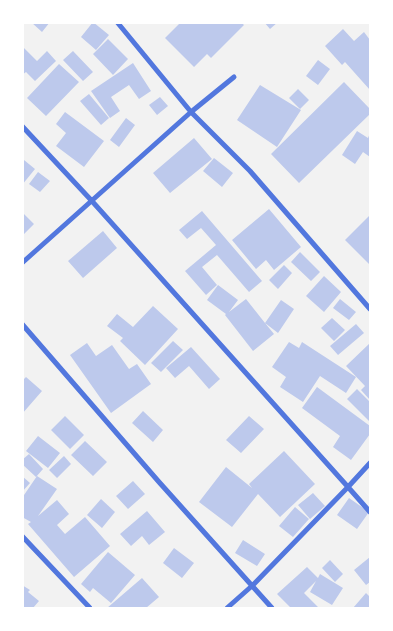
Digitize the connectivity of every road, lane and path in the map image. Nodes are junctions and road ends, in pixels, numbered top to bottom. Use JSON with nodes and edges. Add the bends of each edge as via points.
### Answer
{"nodes":[{"id":1,"x":117,"y":22,"type":"edge"},
{"id":2,"x":234,"y":77,"type":"dead end"},
{"id":3,"x":190,"y":112,"type":"junction"},
{"id":4,"x":22,"y":126,"type":"edge"},
{"id":5,"x":91,"y":200,"type":"junction"},
{"id":6,"x":22,"y":263,"type":"edge"},
{"id":7,"x":370,"y":309,"type":"edge"},
{"id":8,"x":22,"y":324,"type":"edge"},
{"id":9,"x":370,"y":463,"type":"edge"},
{"id":10,"x":348,"y":487,"type":"junction"},
{"id":11,"x":370,"y":512,"type":"edge"},
{"id":12,"x":22,"y":536,"type":"edge"},
{"id":13,"x":253,"y":585,"type":"junction"},
{"id":14,"x":90,"y":608,"type":"edge"},
{"id":15,"x":227,"y":608,"type":"edge"},
{"id":16,"x":272,"y":608,"type":"edge"}],
"edges":[{"from":1,"to":3,"type":"street"},
{"from":2,"to":3,"type":"street"},
{"from":3,"to":5,"type":"street"},
{"from":3,"to":7,"type":"street","via":[[250,171]]},
{"from":4,"to":5,"type":"street"},
{"from":5,"to":6,"type":"street"},
{"from":5,"to":10,"type":"street"},
{"from":8,"to":13,"type":"street"},
{"from":9,"to":10,"type":"street"},
{"from":10,"to":11,"type":"street"},
{"from":10,"to":13,"type":"street"},
{"from":12,"to":14,"type":"street"},
{"from":13,"to":15,"type":"street"},
{"from":13,"to":16,"type":"street"}]}
